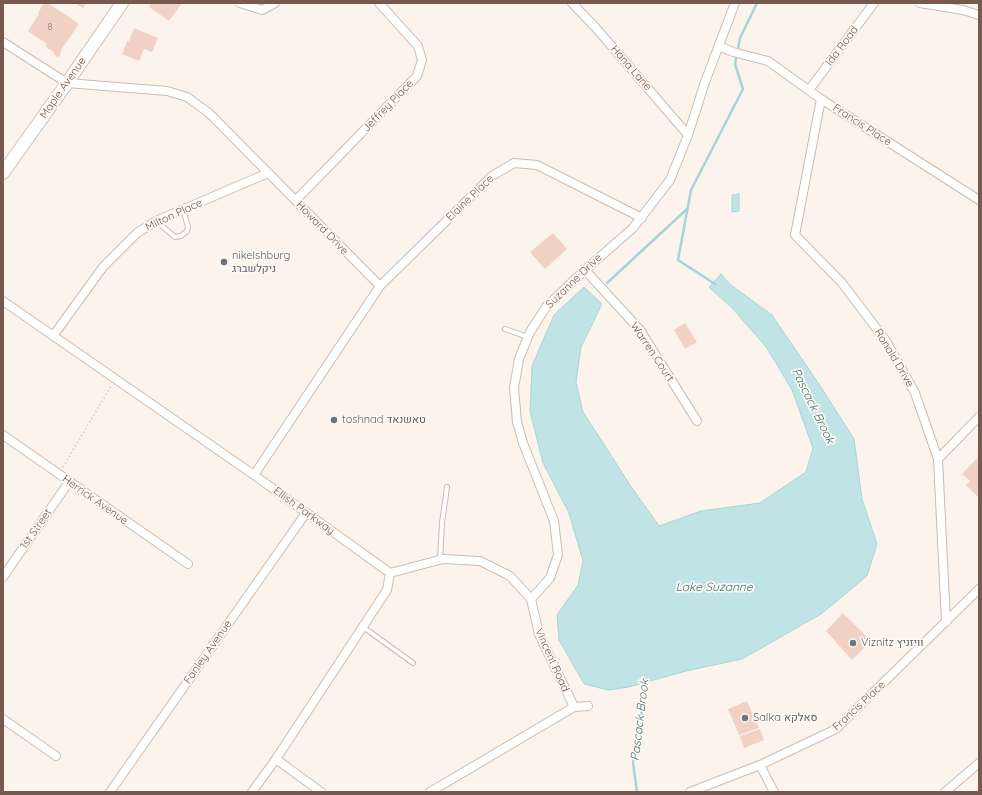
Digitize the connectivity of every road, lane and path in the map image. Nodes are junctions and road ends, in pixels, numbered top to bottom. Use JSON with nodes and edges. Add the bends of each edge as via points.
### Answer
{"nodes":[{"id":1,"x":122,"y":3,"type":"edge"},
{"id":2,"x":240,"y":3,"type":"edge"},
{"id":3,"x":275,"y":3,"type":"edge"},
{"id":4,"x":379,"y":3,"type":"edge"},
{"id":5,"x":572,"y":3,"type":"edge"},
{"id":6,"x":735,"y":3,"type":"edge"},
{"id":7,"x":874,"y":3,"type":"edge"},
{"id":8,"x":920,"y":3,"type":"edge"},
{"id":9,"x":979,"y":15,"type":"edge"},
{"id":10,"x":3,"y":42,"type":"edge"},
{"id":11,"x":719,"y":46,"type":"junction"},
{"id":12,"x":67,"y":83,"type":"junction"},
{"id":13,"x":809,"y":90,"type":"junction"},
{"id":14,"x":821,"y":99,"type":"junction"},
{"id":15,"x":688,"y":135,"type":"junction"},
{"id":16,"x":3,"y":173,"type":"edge"},
{"id":17,"x":268,"y":173,"type":"junction"},
{"id":18,"x":296,"y":200,"type":"junction"},
{"id":19,"x":979,"y":200,"type":"edge"},
{"id":20,"x":183,"y":209,"type":"junction"},
{"id":21,"x":642,"y":218,"type":"junction"},
{"id":22,"x":156,"y":221,"type":"junction"},
{"id":23,"x":585,"y":270,"type":"junction"},
{"id":24,"x":380,"y":286,"type":"junction"},
{"id":25,"x":3,"y":301,"type":"edge"},
{"id":26,"x":505,"y":329,"type":"dead end"},
{"id":27,"x":54,"y":336,"type":"junction"},
{"id":28,"x":528,"y":337,"type":"junction"},
{"id":29,"x":115,"y":379,"type":"junction"},
{"id":30,"x":979,"y":417,"type":"edge"},
{"id":31,"x":697,"y":421,"type":"dead end"},
{"id":32,"x":3,"y":434,"type":"edge"},
{"id":33,"x":938,"y":459,"type":"junction"},
{"id":34,"x":59,"y":474,"type":"junction"},
{"id":35,"x":254,"y":475,"type":"junction"},
{"id":36,"x":69,"y":482,"type":"junction"},
{"id":37,"x":447,"y":487,"type":"dead end"},
{"id":38,"x":306,"y":513,"type":"junction"},
{"id":39,"x":440,"y":560,"type":"junction"},
{"id":40,"x":188,"y":564,"type":"dead end"},
{"id":41,"x":390,"y":572,"type":"junction"},
{"id":42,"x":4,"y":574,"type":"edge"},
{"id":43,"x":979,"y":589,"type":"edge"},
{"id":44,"x":531,"y":599,"type":"junction"},
{"id":45,"x":946,"y":622,"type":"junction"},
{"id":46,"x":363,"y":627,"type":"junction"},
{"id":47,"x":413,"y":663,"type":"dead end"},
{"id":48,"x":588,"y":706,"type":"dead end"},
{"id":49,"x":574,"y":707,"type":"junction"},
{"id":50,"x":3,"y":719,"type":"edge"},
{"id":51,"x":56,"y":756,"type":"dead end"},
{"id":52,"x":276,"y":759,"type":"junction"},
{"id":53,"x":979,"y":763,"type":"edge"},
{"id":54,"x":760,"y":764,"type":"junction"},
{"id":55,"x":110,"y":792,"type":"edge"},
{"id":56,"x":252,"y":792,"type":"edge"},
{"id":57,"x":321,"y":792,"type":"edge"},
{"id":58,"x":430,"y":792,"type":"edge"},
{"id":59,"x":690,"y":792,"type":"edge"},
{"id":60,"x":774,"y":792,"type":"edge"},
{"id":61,"x":945,"y":792,"type":"edge"}],
"edges":[{"from":1,"to":12,"type":"street","name":"Maple Avenue"},
{"from":2,"to":3,"type":"street","via":[[262,10]]},
{"from":4,"to":18,"type":"street","name":"Jeffrey Place","via":[[418,46],[422,60],[417,76]]},
{"from":5,"to":15,"type":"street","name":"Hana Lane"},
{"from":6,"to":11,"type":"street","name":"Suzanne Drive"},
{"from":7,"to":13,"type":"street","name":"Ida Road"},
{"from":8,"to":9,"type":"street"},
{"from":10,"to":12,"type":"street"},
{"from":11,"to":13,"type":"street","name":"Francis Place","via":[[768,61]]},
{"from":11,"to":15,"type":"street","name":"Suzanne Drive","via":[[704,82]]},
{"from":12,"to":16,"type":"street","name":"Maple Avenue"},
{"from":12,"to":17,"type":"street","name":"Howard Drive","via":[[167,91],[187,97],[208,113]]},
{"from":13,"to":14,"type":"street","name":"Francis Place"},
{"from":14,"to":19,"type":"street","name":"Francis Place"},
{"from":14,"to":33,"type":"street","name":"Ronald Drive","via":[[795,235],[842,283],[886,341],[915,393]]},
{"from":15,"to":21,"type":"street","name":"Suzanne Drive","via":[[670,180]]},
{"from":17,"to":18,"type":"street","name":"Howard Drive"},
{"from":17,"to":20,"type":"street","name":"Milton Place"},
{"from":18,"to":24,"type":"street","name":"Howard Drive"},
{"from":20,"to":22,"type":"street","name":"Milton Place"},
{"from":20,"to":22,"type":"lane","via":[[188,227],[178,238]]},
{"from":21,"to":23,"type":"street","name":"Suzanne Drive"},
{"from":21,"to":24,"type":"street","name":"Elaine Place","via":[[537,165],[514,163],[492,176]]},
{"from":22,"to":27,"type":"street","name":"Milton Place","via":[[137,233],[103,267]]},
{"from":23,"to":28,"type":"street","name":"Suzanne Drive","via":[[546,307]]},
{"from":23,"to":31,"type":"street","name":"Warren Court","via":[[640,330]]},
{"from":24,"to":35,"type":"street"},
{"from":25,"to":27,"type":"street","name":"Ellish Parkway"},
{"from":26,"to":28,"type":"lane"},
{"from":27,"to":29,"type":"street","name":"Ellish Parkway"},
{"from":28,"to":44,"type":"street","name":"Suzanne Drive","via":[[519,359],[514,388],[517,422],[554,521],[558,555],[550,578]]},
{"from":29,"to":34,"type":"path"},
{"from":29,"to":35,"type":"street","name":"Ellish Parkway"},
{"from":30,"to":33,"type":"street"},
{"from":32,"to":34,"type":"street","name":"Herrick Avenue"},
{"from":33,"to":45,"type":"street","name":"Ronald Drive"},
{"from":34,"to":36,"type":"street","name":"Herrick Avenue"},
{"from":35,"to":38,"type":"street","name":"Ellish Parkway"},
{"from":36,"to":40,"type":"street","name":"Herrick Avenue"},
{"from":36,"to":42,"type":"street","name":"1st Street"},
{"from":37,"to":39,"type":"lane"},
{"from":38,"to":41,"type":"street","name":"Ellish Parkway"},
{"from":38,"to":55,"type":"street","name":"Fanley Avenue"},
{"from":39,"to":41,"type":"street","name":"Vincent Road"},
{"from":39,"to":44,"type":"street","name":"Vincent Road","via":[[480,561],[510,576]]},
{"from":41,"to":46,"type":"street","via":[[387,590]]},
{"from":43,"to":45,"type":"street","name":"Francis Place"},
{"from":44,"to":49,"type":"street","name":"Vincent Road","via":[[539,634]]},
{"from":45,"to":54,"type":"street","name":"Francis Place","via":[[836,729]]},
{"from":46,"to":47,"type":"lane"},
{"from":46,"to":52,"type":"street"},
{"from":48,"to":49,"type":"street"},
{"from":49,"to":58,"type":"street"},
{"from":50,"to":51,"type":"street"},
{"from":52,"to":56,"type":"street"},
{"from":52,"to":57,"type":"street"},
{"from":53,"to":61,"type":"street"},
{"from":54,"to":59,"type":"street","name":"Francis Place"},
{"from":54,"to":60,"type":"street"}]}
